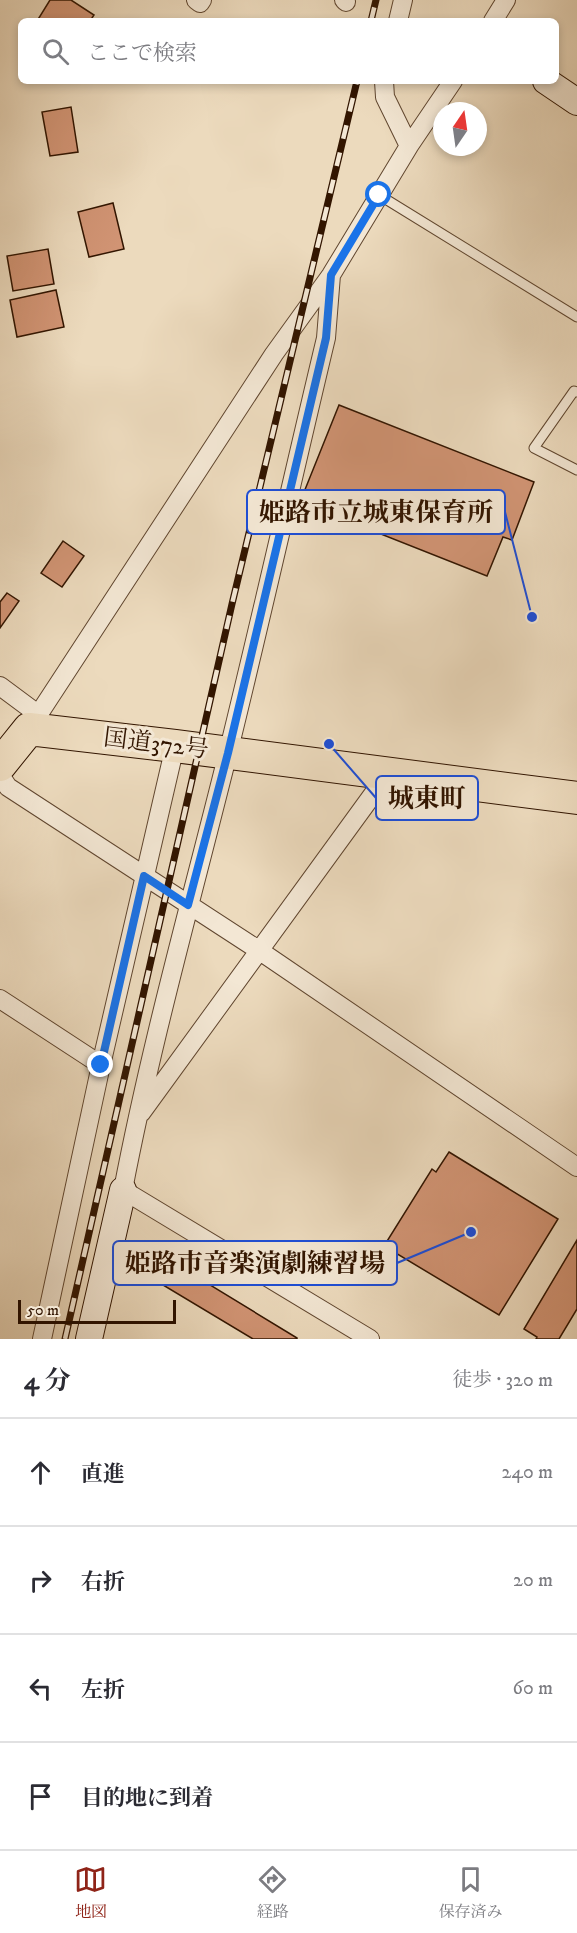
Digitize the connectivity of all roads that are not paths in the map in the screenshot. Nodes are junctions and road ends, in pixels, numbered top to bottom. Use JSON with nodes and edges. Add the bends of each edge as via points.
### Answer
{"nodes":[{"id":1,"x":196,"y":0,"type":"edge"},
{"id":2,"x":202,"y":0,"type":"edge"},
{"id":3,"x":403,"y":0,"type":"edge"},
{"id":4,"x":506,"y":0,"type":"edge"},
{"id":5,"x":399,"y":18,"type":"edge"},
{"id":6,"x":495,"y":18,"type":"edge"},
{"id":7,"x":384,"y":84,"type":"edge"},
{"id":8,"x":451,"y":84,"type":"edge"},
{"id":9,"x":550,"y":84,"type":"edge"},
{"id":10,"x":577,"y":102,"type":"edge"},
{"id":11,"x":409,"y":146,"type":"junction"},
{"id":12,"x":379,"y":195,"type":"junction"},
{"id":13,"x":331,"y":275,"type":"junction"},
{"id":14,"x":577,"y":317,"type":"edge"},
{"id":15,"x":577,"y":392,"type":"edge"},
{"id":16,"x":577,"y":470,"type":"edge"},
{"id":17,"x":0,"y":686,"type":"edge"},
{"id":18,"x":34,"y":722,"type":"junction"},
{"id":19,"x":175,"y":746,"type":"junction"},
{"id":20,"x":228,"y":753,"type":"junction"},
{"id":21,"x":0,"y":765,"type":"edge"},
{"id":22,"x":0,"y":775,"type":"edge"},
{"id":23,"x":387,"y":775,"type":"junction"},
{"id":24,"x":577,"y":798,"type":"edge"},
{"id":25,"x":144,"y":876,"type":"junction"},
{"id":26,"x":188,"y":905,"type":"junction"},
{"id":27,"x":260,"y":951,"type":"junction"},
{"id":28,"x":0,"y":999,"type":"edge"},
{"id":29,"x":101,"y":1065,"type":"junction"},
{"id":30,"x":137,"y":1119,"type":"junction"},
{"id":31,"x":577,"y":1167,"type":"edge"},
{"id":32,"x":123,"y":1190,"type":"junction"},
{"id":33,"x":42,"y":1339,"type":"edge"},
{"id":34,"x":89,"y":1339,"type":"edge"},
{"id":35,"x":370,"y":1339,"type":"edge"}],
"edges":[{"from":1,"to":2,"type":"street"},
{"from":3,"to":5,"type":"street"},
{"from":4,"to":6,"type":"street"},
{"from":7,"to":11,"type":"street","via":[[385,97]]},
{"from":8,"to":11,"type":"street"},
{"from":9,"to":10,"type":"street"},
{"from":11,"to":12,"type":"street"},
{"from":12,"to":13,"type":"street"},
{"from":12,"to":14,"type":"lane"},
{"from":13,"to":18,"type":"street","via":[[274,354]]},
{"from":13,"to":20,"type":"street","via":[[326,338]]},
{"from":15,"to":16,"type":"lane","via":[[534,448]]},
{"from":17,"to":18,"type":"street"},
{"from":18,"to":19,"type":"highway","name":"国道372号"},
{"from":18,"to":21,"type":"highway"},
{"from":19,"to":20,"type":"highway","name":"国道372号"},
{"from":19,"to":25,"type":"street"},
{"from":20,"to":23,"type":"highway","name":"国道372号"},
{"from":20,"to":26,"type":"street"},
{"from":22,"to":25,"type":"street","via":[[8,787]]},
{"from":23,"to":24,"type":"highway","name":"国道372号"},
{"from":23,"to":27,"type":"street"},
{"from":25,"to":26,"type":"street"},
{"from":25,"to":29,"type":"street"},
{"from":26,"to":27,"type":"street"},
{"from":26,"to":30,"type":"street"},
{"from":27,"to":30,"type":"street"},
{"from":27,"to":31,"type":"street"},
{"from":28,"to":29,"type":"street"},
{"from":29,"to":33,"type":"street"},
{"from":30,"to":32,"type":"street"},
{"from":32,"to":34,"type":"street"},
{"from":32,"to":35,"type":"street"}]}
